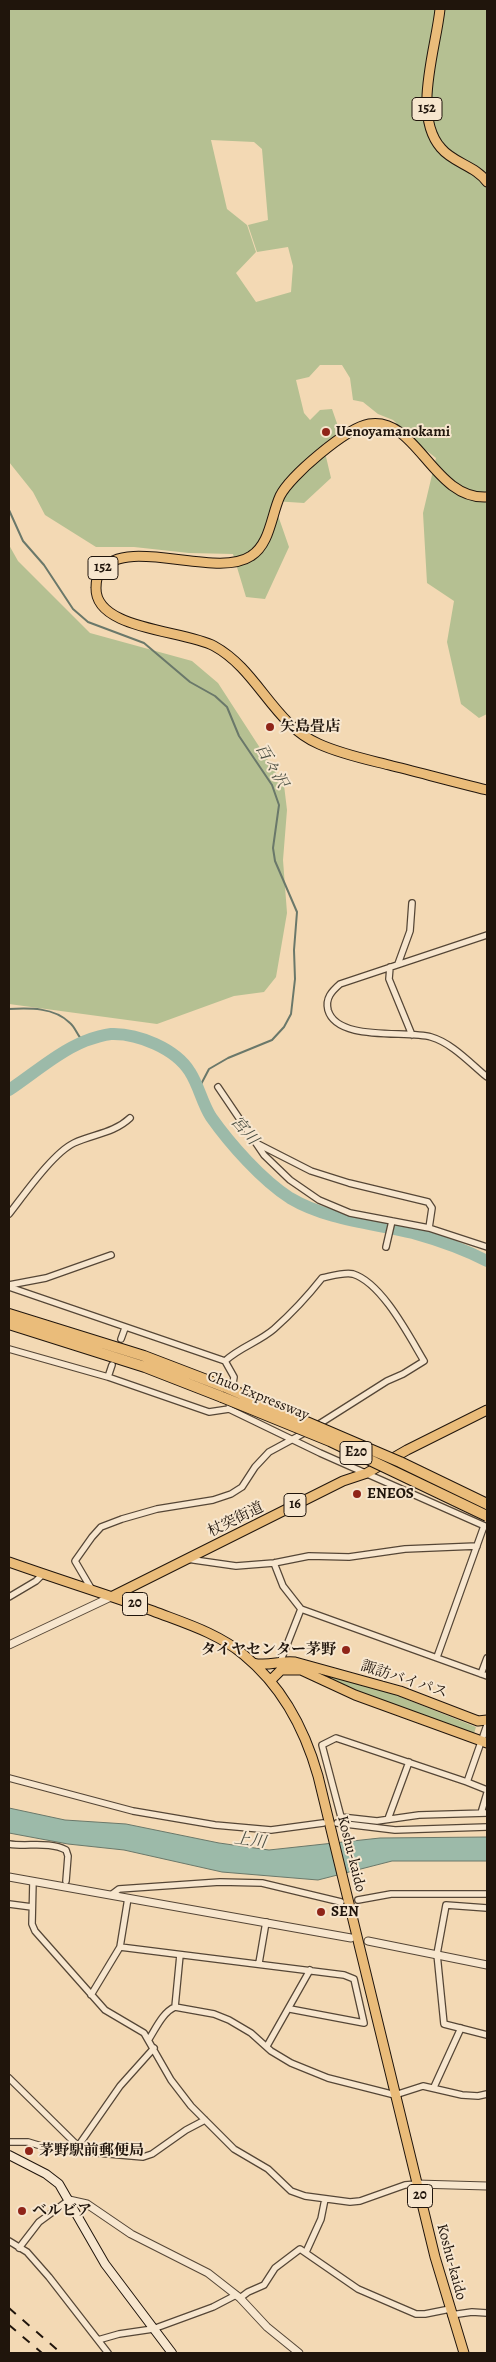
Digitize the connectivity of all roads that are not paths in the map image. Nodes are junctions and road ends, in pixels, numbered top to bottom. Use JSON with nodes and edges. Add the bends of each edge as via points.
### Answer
{"nodes":[{"id":1,"x":440,"y":9,"type":"edge"},
{"id":2,"x":487,"y":182,"type":"edge"},
{"id":3,"x":487,"y":496,"type":"edge"},
{"id":4,"x":487,"y":790,"type":"edge"},
{"id":5,"x":412,"y":903,"type":"dead end"},
{"id":6,"x":487,"y":935,"type":"edge"},
{"id":7,"x":398,"y":964,"type":"junction"},
{"id":8,"x":390,"y":967,"type":"junction"},
{"id":9,"x":412,"y":1035,"type":"junction"},
{"id":10,"x":487,"y":1077,"type":"edge"},
{"id":11,"x":218,"y":1087,"type":"dead end"},
{"id":12,"x":130,"y":1118,"type":"dead end"},
{"id":13,"x":256,"y":1143,"type":"junction"},
{"id":14,"x":9,"y":1214,"type":"edge"},
{"id":15,"x":392,"y":1222,"type":"junction"},
{"id":16,"x":429,"y":1228,"type":"junction"},
{"id":17,"x":386,"y":1246,"type":"dead end"},
{"id":18,"x":487,"y":1247,"type":"edge"},
{"id":19,"x":111,"y":1255,"type":"dead end"},
{"id":20,"x":9,"y":1286,"type":"edge"},
{"id":21,"x":9,"y":1314,"type":"edge"},
{"id":22,"x":9,"y":1324,"type":"edge"},
{"id":23,"x":125,"y":1328,"type":"junction"},
{"id":24,"x":121,"y":1339,"type":"dead end"},
{"id":25,"x":9,"y":1349,"type":"edge"},
{"id":26,"x":225,"y":1361,"type":"junction"},
{"id":27,"x":112,"y":1365,"type":"dead end"},
{"id":28,"x":108,"y":1377,"type":"junction"},
{"id":29,"x":223,"y":1392,"type":"junction"},
{"id":30,"x":229,"y":1409,"type":"junction"},
{"id":31,"x":487,"y":1410,"type":"edge"},
{"id":32,"x":294,"y":1439,"type":"junction"},
{"id":33,"x":367,"y":1473,"type":"junction"},
{"id":34,"x":487,"y":1504,"type":"edge"},
{"id":35,"x":486,"y":1523,"type":"edge"},
{"id":36,"x":477,"y":1546,"type":"junction"},
{"id":37,"x":187,"y":1559,"type":"junction"},
{"id":38,"x":9,"y":1562,"type":"edge"},
{"id":39,"x":274,"y":1563,"type":"junction"},
{"id":40,"x":43,"y":1574,"type":"junction"},
{"id":41,"x":92,"y":1590,"type":"junction"},
{"id":42,"x":113,"y":1596,"type":"junction"},
{"id":43,"x":9,"y":1597,"type":"edge"},
{"id":44,"x":301,"y":1609,"type":"junction"},
{"id":45,"x":9,"y":1645,"type":"edge"},
{"id":46,"x":438,"y":1657,"type":"junction"},
{"id":47,"x":487,"y":1658,"type":"edge"},
{"id":48,"x":282,"y":1660,"type":"junction"},
{"id":49,"x":253,"y":1663,"type":"junction"},
{"id":50,"x":484,"y":1675,"type":"edge"},
{"id":51,"x":270,"y":1681,"type":"junction"},
{"id":52,"x":487,"y":1720,"type":"edge"},
{"id":53,"x":487,"y":1724,"type":"edge"},
{"id":54,"x":484,"y":1742,"type":"edge"},
{"id":55,"x":409,"y":1762,"type":"junction"},
{"id":56,"x":9,"y":1778,"type":"edge"},
{"id":57,"x":467,"y":1782,"type":"junction"},
{"id":58,"x":487,"y":1791,"type":"edge"},
{"id":59,"x":484,"y":1813,"type":"edge"},
{"id":60,"x":388,"y":1819,"type":"junction"},
{"id":61,"x":330,"y":1824,"type":"junction"},
{"id":62,"x":487,"y":1827,"type":"edge"},
{"id":63,"x":9,"y":1844,"type":"edge"},
{"id":64,"x":9,"y":1877,"type":"edge"},
{"id":65,"x":33,"y":1881,"type":"junction"},
{"id":66,"x":66,"y":1881,"type":"dead end"},
{"id":67,"x":487,"y":1894,"type":"edge"},
{"id":68,"x":111,"y":1895,"type":"junction"},
{"id":69,"x":128,"y":1898,"type":"junction"},
{"id":70,"x":358,"y":1900,"type":"dead end"},
{"id":71,"x":341,"y":1902,"type":"dead end"},
{"id":72,"x":9,"y":1904,"type":"edge"},
{"id":73,"x":32,"y":1906,"type":"junction"},
{"id":74,"x":487,"y":1908,"type":"edge"},
{"id":75,"x":266,"y":1922,"type":"junction"},
{"id":76,"x":351,"y":1938,"type":"dead end"},
{"id":77,"x":368,"y":1940,"type":"dead end"},
{"id":78,"x":120,"y":1947,"type":"junction"},
{"id":79,"x":437,"y":1954,"type":"junction"},
{"id":80,"x":180,"y":1955,"type":"junction"},
{"id":81,"x":259,"y":1963,"type":"junction"},
{"id":82,"x":487,"y":1965,"type":"edge"},
{"id":83,"x":310,"y":1970,"type":"junction"},
{"id":84,"x":91,"y":1995,"type":"junction"},
{"id":85,"x":175,"y":2006,"type":"junction"},
{"id":86,"x":290,"y":2009,"type":"junction"},
{"id":87,"x":461,"y":2028,"type":"junction"},
{"id":88,"x":487,"y":2035,"type":"edge"},
{"id":89,"x":150,"y":2039,"type":"junction"},
{"id":90,"x":267,"y":2046,"type":"junction"},
{"id":91,"x":154,"y":2048,"type":"junction"},
{"id":92,"x":9,"y":2078,"type":"edge"},
{"id":93,"x":434,"y":2087,"type":"junction"},
{"id":94,"x":487,"y":2094,"type":"edge"},
{"id":95,"x":395,"y":2095,"type":"junction"},
{"id":96,"x":205,"y":2120,"type":"junction"},
{"id":97,"x":9,"y":2142,"type":"edge"},
{"id":98,"x":76,"y":2148,"type":"junction"},
{"id":99,"x":9,"y":2155,"type":"edge"},
{"id":100,"x":417,"y":2184,"type":"junction"},
{"id":101,"x":487,"y":2186,"type":"edge"},
{"id":102,"x":325,"y":2198,"type":"junction"},
{"id":103,"x":69,"y":2200,"type":"junction"},
{"id":104,"x":9,"y":2241,"type":"edge"},
{"id":105,"x":19,"y":2248,"type":"junction"},
{"id":106,"x":306,"y":2252,"type":"junction"},
{"id":107,"x":238,"y":2296,"type":"junction"},
{"id":108,"x":451,"y":2312,"type":"junction"},
{"id":109,"x":487,"y":2313,"type":"edge"},
{"id":110,"x":154,"y":2329,"type":"junction"},
{"id":111,"x":98,"y":2340,"type":"junction"},
{"id":112,"x":108,"y":2353,"type":"edge"},
{"id":113,"x":172,"y":2353,"type":"edge"},
{"id":114,"x":299,"y":2353,"type":"edge"},
{"id":115,"x":464,"y":2353,"type":"edge"}],
"edges":[{"from":1,"to":2,"type":"main road","number":"152","via":[[427,104],[428,125],[442,150]]},
{"from":3,"to":4,"type":"main road","number":"152","via":[[469,494],[450,484],[395,429],[368,424],[338,440],[287,484],[276,505],[265,542],[257,553],[247,559],[223,563],[150,557],[120,559],[101,570],[96,595],[99,605],[118,619],[191,638],[224,652],[244,670],[280,716],[308,740],[333,751]]},
{"from":5,"to":7,"type":"street","via":[[410,931]]},
{"from":6,"to":7,"type":"street"},
{"from":7,"to":8,"type":"street"},
{"from":8,"to":9,"type":"street","via":[[389,979]]},
{"from":8,"to":9,"type":"street","via":[[340,984],[329,995],[328,1012],[336,1023],[347,1028]]},
{"from":9,"to":10,"type":"street","via":[[429,1036],[443,1042]]},
{"from":11,"to":13,"type":"street"},
{"from":12,"to":14,"type":"street","via":[[120,1126],[74,1143],[60,1154]]},
{"from":13,"to":15,"type":"street","via":[[290,1180],[319,1200],[350,1213]]},
{"from":13,"to":16,"type":"street","via":[[311,1171],[428,1202],[432,1208]]},
{"from":15,"to":16,"type":"street"},
{"from":15,"to":17,"type":"street"},
{"from":16,"to":18,"type":"street"},
{"from":19,"to":20,"type":"street","via":[[46,1278]]},
{"from":20,"to":23,"type":"street"},
{"from":21,"to":29,"type":"highway","name":"Chuo Expressway","number":"E20","via":[[144,1356]]},
{"from":22,"to":29,"type":"highway","name":"Chuo Expressway","number":"E20"},
{"from":23,"to":24,"type":"street"},
{"from":23,"to":26,"type":"street"},
{"from":25,"to":28,"type":"street"},
{"from":26,"to":30,"type":"street","via":[[234,1377]]},
{"from":26,"to":32,"type":"street","via":[[236,1350],[274,1329],[322,1278],[352,1274],[367,1281],[390,1307],[424,1361]]},
{"from":27,"to":28,"type":"street"},
{"from":28,"to":30,"type":"street","via":[[209,1412]]},
{"from":29,"to":34,"type":"highway","name":"Chuo Expressway","number":"E20","bridge":true,"via":[[400,1462]]},
{"from":29,"to":35,"type":"highway","name":"Chuo Expressway","number":"E20","bridge":true,"via":[[330,1441]]},
{"from":30,"to":32,"type":"street"},
{"from":31,"to":33,"type":"main road","name":"杖突街道","number":"16"},
{"from":32,"to":33,"type":"street"},
{"from":32,"to":41,"type":"street","via":[[269,1452],[242,1487],[225,1497],[157,1509],[102,1527],[75,1561]]},
{"from":33,"to":35,"type":"street"},
{"from":33,"to":37,"type":"main road","name":"杖突街道","number":"16","via":[[343,1481]]},
{"from":35,"to":36,"type":"street"},
{"from":36,"to":39,"type":"street","via":[[405,1549],[349,1557],[309,1556]]},
{"from":36,"to":46,"type":"street"},
{"from":37,"to":39,"type":"street","via":[[236,1566]]},
{"from":37,"to":42,"type":"main road","name":"杖突街道","number":"16"},
{"from":38,"to":40,"type":"main road","name":"Koshu-kaido","number":"20"},
{"from":39,"to":44,"type":"street","via":[[283,1586]]},
{"from":40,"to":41,"type":"main road","name":"Koshu-kaido","number":"20"},
{"from":40,"to":43,"type":"street"},
{"from":41,"to":42,"type":"main road","name":"Koshu-kaido","number":"20"},
{"from":42,"to":45,"type":"street"},
{"from":42,"to":49,"type":"main road","name":"Koshu-kaido","number":"20","via":[[195,1626],[234,1647]]},
{"from":44,"to":46,"type":"street"},
{"from":44,"to":48,"type":"street"},
{"from":46,"to":50,"type":"street"},
{"from":47,"to":50,"type":"street"},
{"from":48,"to":49,"type":"main road","name":"諏訪バイパス","via":[[265,1666]]},
{"from":48,"to":52,"type":"main road","name":"諏訪バイパス","via":[[400,1691],[478,1721]]},
{"from":49,"to":51,"type":"main road","name":"Koshu-kaido","number":"20"},
{"from":51,"to":54,"type":"main road","name":"諏訪バイパス","via":[[281,1670],[301,1670],[355,1695]]},
{"from":51,"to":61,"type":"main road","name":"Koshu-kaido","number":"20","via":[[307,1740]]},
{"from":53,"to":54,"type":"street"},
{"from":54,"to":57,"type":"street"},
{"from":55,"to":57,"type":"street"},
{"from":55,"to":60,"type":"street"},
{"from":55,"to":60,"type":"street","via":[[336,1738],[322,1745],[341,1817]]},
{"from":56,"to":61,"type":"street","via":[[133,1811],[216,1825],[271,1830]]},
{"from":57,"to":58,"type":"street"},
{"from":58,"to":59,"type":"street"},
{"from":59,"to":60,"type":"street"},
{"from":61,"to":62,"type":"street","via":[[395,1830]]},
{"from":61,"to":95,"type":"main road","name":"Koshu-kaido","number":"20"},
{"from":63,"to":66,"type":"street","via":[[58,1846],[66,1850]]},
{"from":64,"to":65,"type":"street"},
{"from":65,"to":68,"type":"street"},
{"from":65,"to":73,"type":"street"},
{"from":67,"to":70,"type":"street","via":[[391,1894]]},
{"from":68,"to":69,"type":"street"},
{"from":68,"to":71,"type":"street","via":[[119,1889],[246,1882],[288,1888]]},
{"from":69,"to":75,"type":"street"},
{"from":69,"to":78,"type":"street"},
{"from":72,"to":73,"type":"street"},
{"from":73,"to":84,"type":"street","via":[[35,1931]]},
{"from":74,"to":79,"type":"street","via":[[446,1906]]},
{"from":75,"to":76,"type":"street"},
{"from":75,"to":81,"type":"street"},
{"from":77,"to":79,"type":"street"},
{"from":78,"to":80,"type":"street"},
{"from":78,"to":84,"type":"street"},
{"from":79,"to":82,"type":"street"},
{"from":79,"to":87,"type":"street","via":[[444,2024]]},
{"from":80,"to":81,"type":"street"},
{"from":80,"to":85,"type":"street"},
{"from":81,"to":83,"type":"street"},
{"from":83,"to":86,"type":"street"},
{"from":83,"to":86,"type":"street","via":[[354,1979],[364,2023]]},
{"from":84,"to":89,"type":"street","via":[[105,2010]]},
{"from":85,"to":89,"type":"street","via":[[169,2009]]},
{"from":85,"to":90,"type":"street","via":[[214,2014],[251,2033]]},
{"from":86,"to":90,"type":"street"},
{"from":87,"to":88,"type":"street"},
{"from":87,"to":93,"type":"street"},
{"from":89,"to":91,"type":"street"},
{"from":90,"to":95,"type":"street","via":[[291,2063],[328,2078]]},
{"from":91,"to":96,"type":"street","via":[[171,2080]]},
{"from":91,"to":98,"type":"street","via":[[120,2086]]},
{"from":92,"to":98,"type":"street"},
{"from":93,"to":94,"type":"street","via":[[462,2095]]},
{"from":93,"to":95,"type":"street","via":[[423,2086]]},
{"from":95,"to":100,"type":"main road","name":"Koshu-kaido","number":"20"},
{"from":96,"to":98,"type":"street","via":[[147,2156]]},
{"from":96,"to":102,"type":"street","via":[[234,2149],[268,2169],[291,2191]]},
{"from":97,"to":98,"type":"street","via":[[28,2142],[51,2149]]},
{"from":99,"to":103,"type":"main road","via":[[46,2174],[59,2184]]},
{"from":100,"to":101,"type":"street"},
{"from":100,"to":102,"type":"street","via":[[360,2201]]},
{"from":100,"to":108,"type":"main road","name":"Koshu-kaido","number":"20"},
{"from":102,"to":106,"type":"street","via":[[321,2219]]},
{"from":103,"to":105,"type":"street","via":[[39,2222]]},
{"from":103,"to":107,"type":"street","via":[[87,2204],[131,2234],[208,2273]]},
{"from":103,"to":110,"type":"main road","via":[[105,2264]]},
{"from":104,"to":105,"type":"street"},
{"from":105,"to":111,"type":"street","via":[[27,2252],[49,2277]]},
{"from":106,"to":107,"type":"street","via":[[300,2249],[275,2268],[264,2285]]},
{"from":106,"to":108,"type":"street","via":[[358,2289],[409,2311],[425,2314]]},
{"from":107,"to":110,"type":"street"},
{"from":107,"to":114,"type":"street","via":[[267,2327]]},
{"from":108,"to":109,"type":"street"},
{"from":108,"to":115,"type":"main road","name":"Koshu-kaido","number":"20"},
{"from":110,"to":111,"type":"street"},
{"from":110,"to":113,"type":"main road"},
{"from":111,"to":112,"type":"street"}]}
